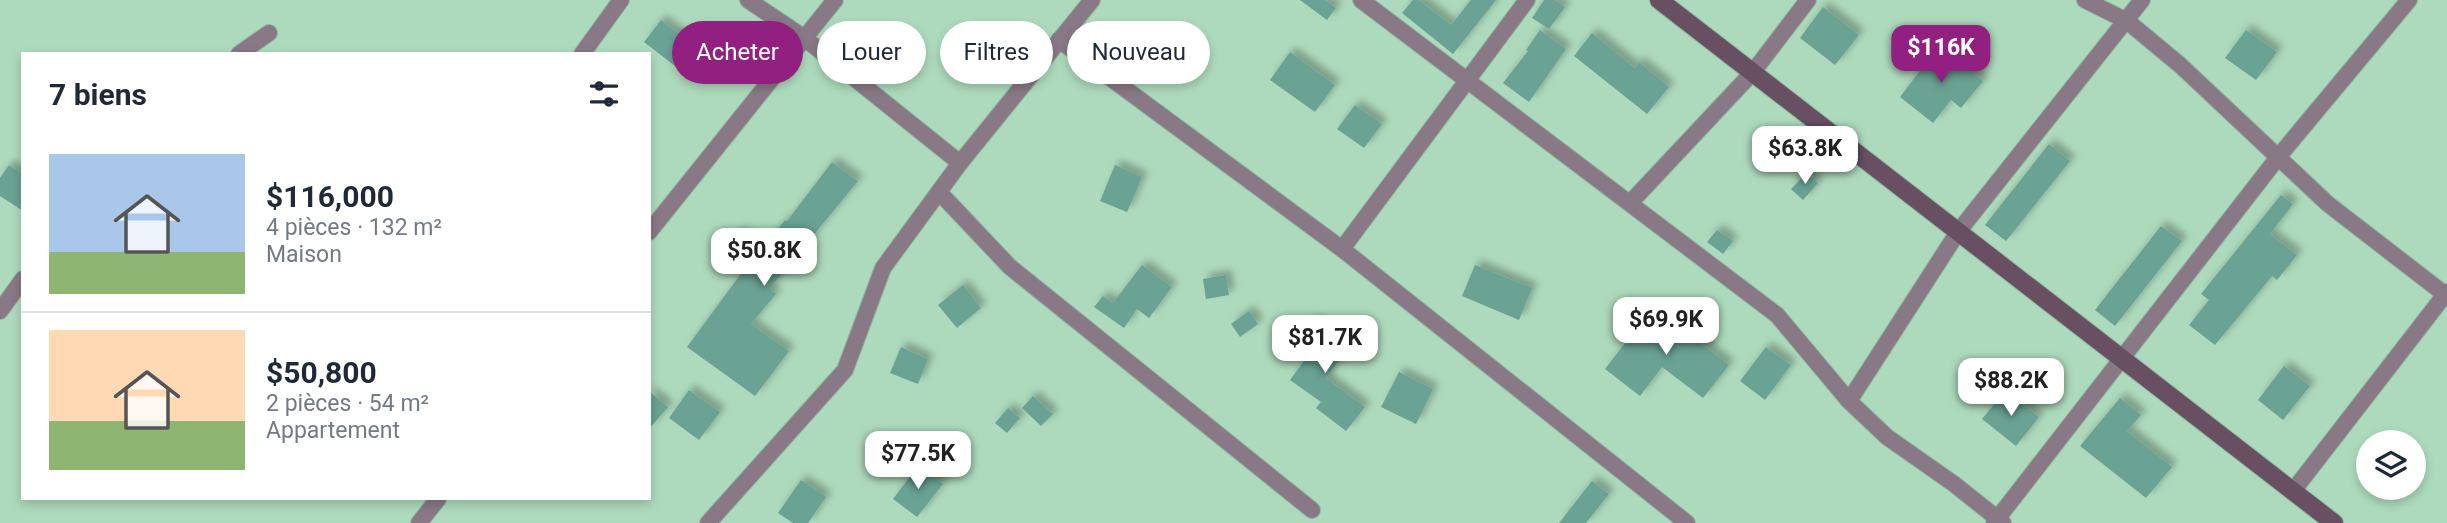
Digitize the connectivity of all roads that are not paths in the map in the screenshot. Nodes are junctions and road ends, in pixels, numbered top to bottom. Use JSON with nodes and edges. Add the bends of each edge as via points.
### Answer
{"nodes":[{"id":1,"x":621,"y":0,"type":"edge"},
{"id":2,"x":748,"y":0,"type":"edge"},
{"id":3,"x":835,"y":0,"type":"edge"},
{"id":4,"x":1092,"y":0,"type":"edge"},
{"id":5,"x":1361,"y":0,"type":"edge"},
{"id":6,"x":1527,"y":0,"type":"edge"},
{"id":7,"x":1659,"y":0,"type":"edge"},
{"id":8,"x":1808,"y":0,"type":"edge"},
{"id":9,"x":2085,"y":0,"type":"edge"},
{"id":10,"x":2142,"y":0,"type":"edge"},
{"id":11,"x":2409,"y":0,"type":"edge"},
{"id":12,"x":2127,"y":20,"type":"junction"},
{"id":13,"x":779,"y":21,"type":"edge"},
{"id":14,"x":269,"y":33,"type":"dead end"},
{"id":15,"x":803,"y":37,"type":"joint"},
{"id":16,"x":1059,"y":40,"type":"junction"},
{"id":17,"x":242,"y":52,"type":"edge"},
{"id":18,"x":583,"y":52,"type":"edge"},
{"id":19,"x":1753,"y":72,"type":"junction"},
{"id":20,"x":1467,"y":79,"type":"junction"},
{"id":21,"x":766,"y":84,"type":"edge"},
{"id":22,"x":2279,"y":156,"type":"junction"},
{"id":23,"x":960,"y":163,"type":"junction"},
{"id":24,"x":939,"y":192,"type":"junction"},
{"id":25,"x":1630,"y":203,"type":"junction"},
{"id":26,"x":651,"y":229,"type":"edge"},
{"id":27,"x":1958,"y":232,"type":"junction"},
{"id":28,"x":1342,"y":249,"type":"junction"},
{"id":29,"x":21,"y":282,"type":"edge"},
{"id":30,"x":2446,"y":294,"type":"edge"},
{"id":31,"x":0,"y":311,"type":"edge"},
{"id":32,"x":2122,"y":359,"type":"junction"},
{"id":33,"x":1849,"y":401,"type":"junction"},
{"id":34,"x":2293,"y":491,"type":"junction"},
{"id":35,"x":437,"y":500,"type":"edge"},
{"id":36,"x":1312,"y":510,"type":"dead end"},
{"id":37,"x":1998,"y":522,"type":"edge"},
{"id":38,"x":419,"y":523,"type":"edge"},
{"id":39,"x":708,"y":523,"type":"edge"},
{"id":40,"x":1687,"y":523,"type":"edge"},
{"id":41,"x":2334,"y":523,"type":"edge"}],
"edges":[{"from":1,"to":18,"type":"street"},
{"from":2,"to":13,"type":"street"},
{"from":3,"to":15,"type":"street"},
{"from":4,"to":16,"type":"street"},
{"from":5,"to":20,"type":"street"},
{"from":6,"to":20,"type":"street"},
{"from":7,"to":19,"type":"street"},
{"from":8,"to":19,"type":"street"},
{"from":9,"to":12,"type":"street"},
{"from":10,"to":12,"type":"street"},
{"from":11,"to":22,"type":"street"},
{"from":12,"to":22,"type":"street"},
{"from":12,"to":27,"type":"street"},
{"from":14,"to":17,"type":"street"},
{"from":15,"to":23,"type":"street"},
{"from":16,"to":23,"type":"street"},
{"from":16,"to":28,"type":"street"},
{"from":19,"to":25,"type":"street"},
{"from":19,"to":27,"type":"street"},
{"from":20,"to":25,"type":"street"},
{"from":20,"to":28,"type":"street"},
{"from":21,"to":26,"type":"street"},
{"from":22,"to":30,"type":"street","via":[[2328,204]]},
{"from":22,"to":32,"type":"street"},
{"from":23,"to":24,"type":"street"},
{"from":24,"to":36,"type":"street","via":[[1010,267]]},
{"from":24,"to":39,"type":"street","via":[[883,268],[845,370]]},
{"from":25,"to":33,"type":"street","via":[[1777,315]]},
{"from":27,"to":32,"type":"street"},
{"from":27,"to":33,"type":"street"},
{"from":28,"to":40,"type":"street"},
{"from":29,"to":31,"type":"street"},
{"from":30,"to":34,"type":"street"},
{"from":32,"to":34,"type":"street"},
{"from":32,"to":37,"type":"street"},
{"from":33,"to":37,"type":"street","via":[[1887,437]]},
{"from":34,"to":41,"type":"street"},
{"from":35,"to":38,"type":"street"}]}
